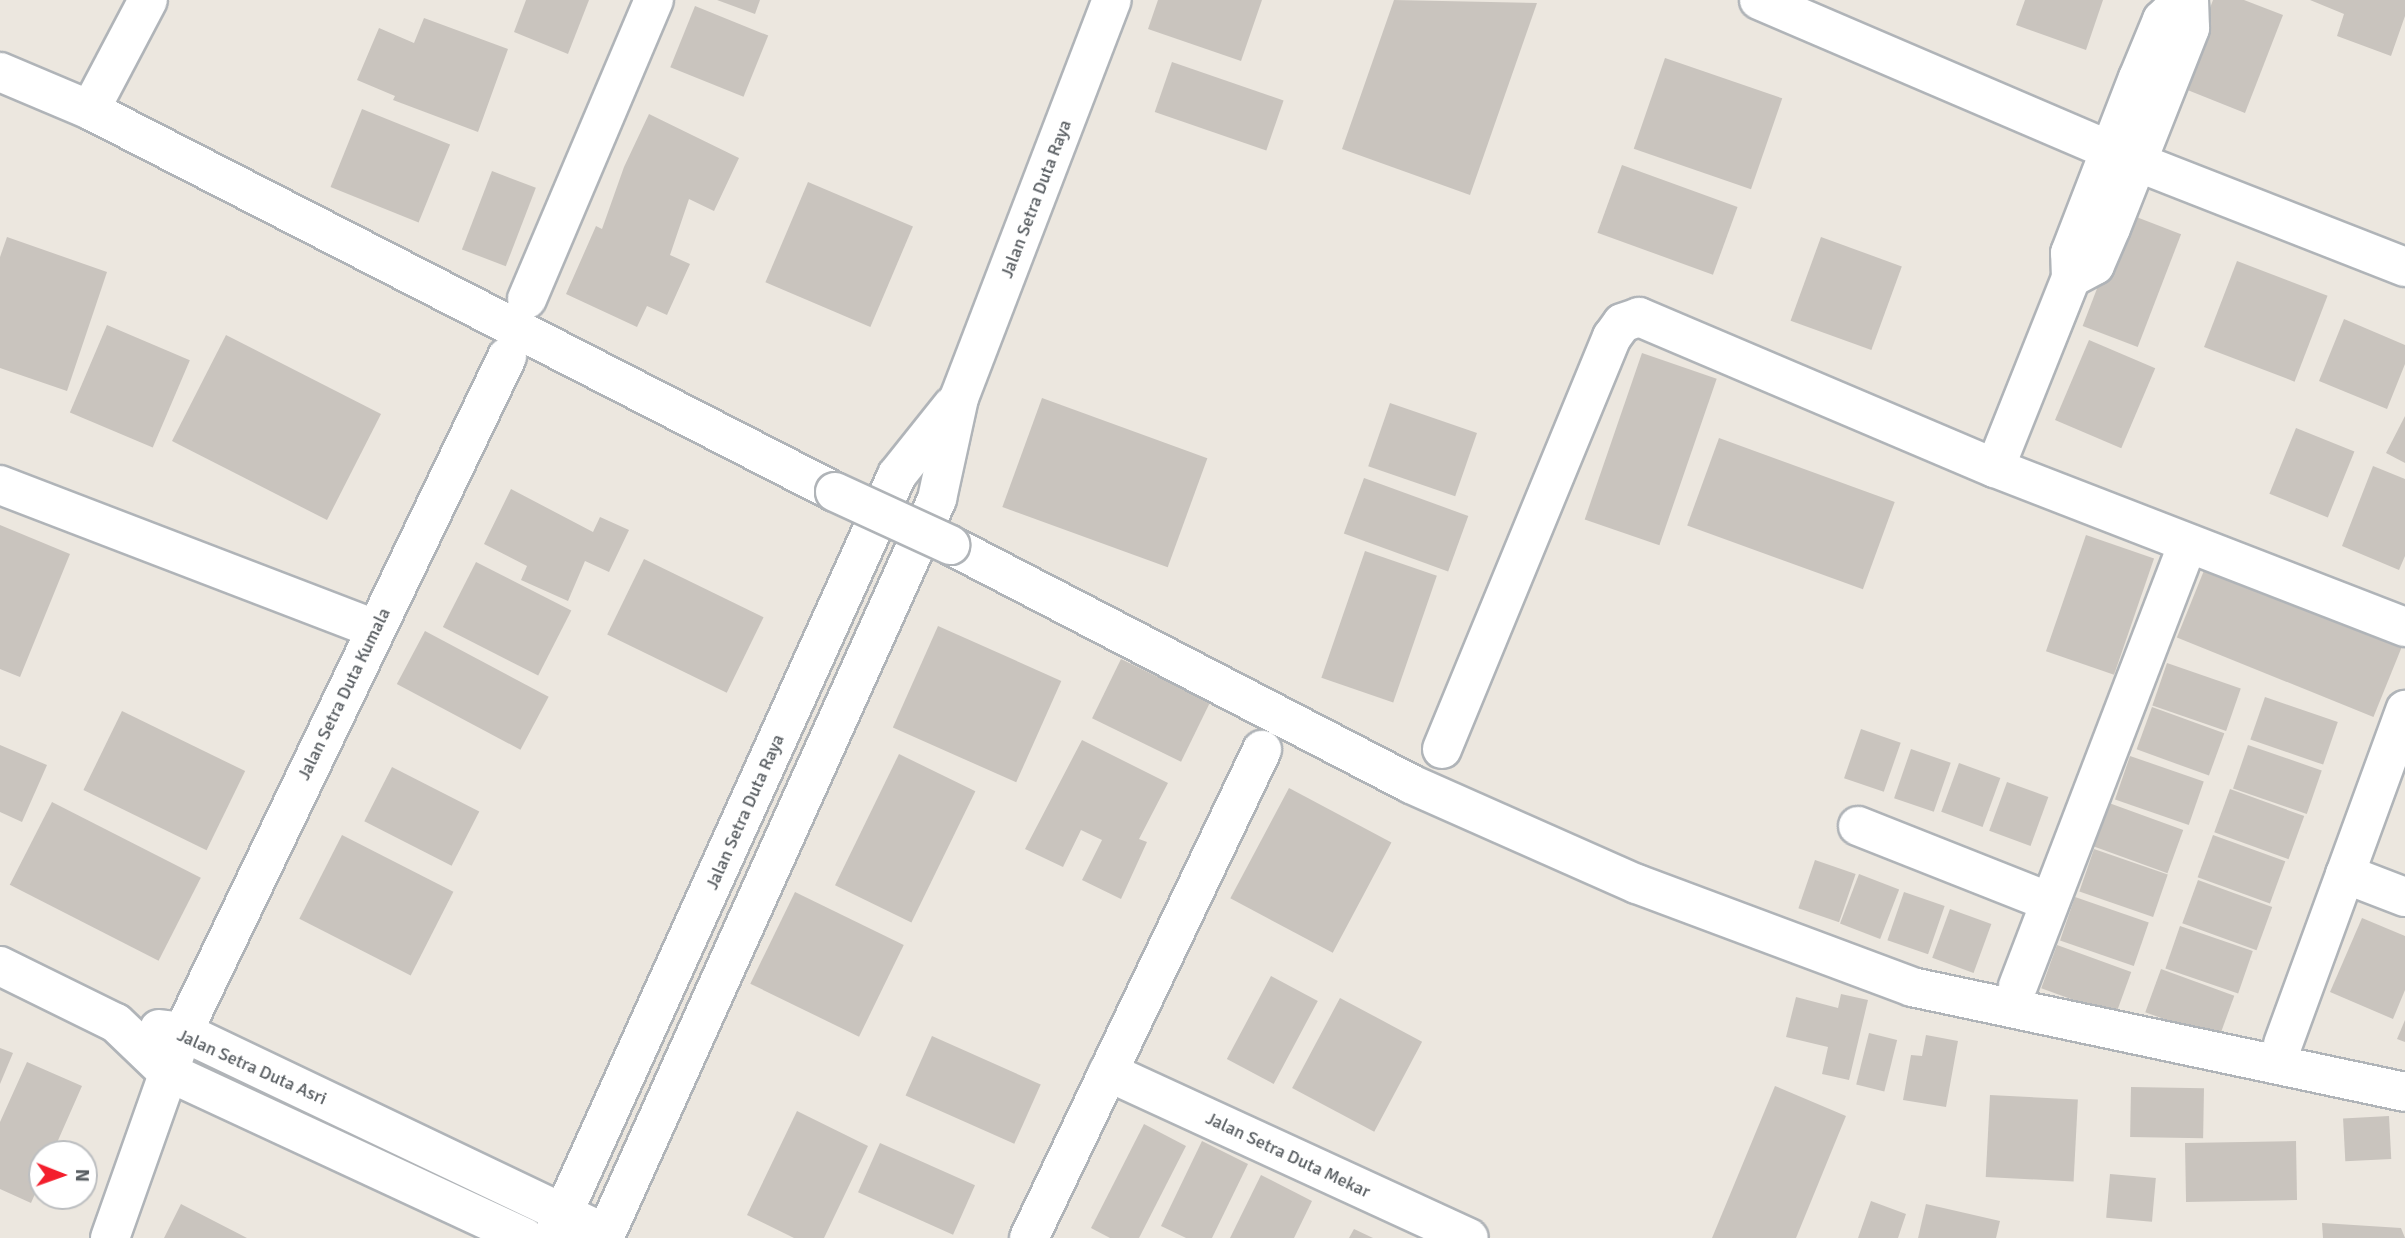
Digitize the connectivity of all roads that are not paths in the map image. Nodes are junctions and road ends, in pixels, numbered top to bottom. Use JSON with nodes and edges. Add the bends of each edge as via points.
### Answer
{"nodes":[{"id":1,"x":148,"y":0,"type":"edge"},
{"id":2,"x":654,"y":0,"type":"edge"},
{"id":3,"x":1112,"y":0,"type":"edge"},
{"id":4,"x":1759,"y":0,"type":"edge"},
{"id":5,"x":2183,"y":0,"type":"edge"},
{"id":6,"x":2189,"y":0,"type":"edge"},
{"id":7,"x":0,"y":72,"type":"edge"},
{"id":8,"x":90,"y":110,"type":"junction"},
{"id":9,"x":2123,"y":156,"type":"junction"},
{"id":10,"x":2405,"y":267,"type":"edge"},
{"id":11,"x":527,"y":299,"type":"dead end"},
{"id":12,"x":507,"y":357,"type":"dead end"},
{"id":13,"x":959,"y":398,"type":"junction"},
{"id":14,"x":1995,"y":468,"type":"junction"},
{"id":15,"x":0,"y":485,"type":"edge"},
{"id":16,"x":2188,"y":544,"type":"junction"},
{"id":17,"x":841,"y":598,"type":"junction"},
{"id":18,"x":883,"y":624,"type":"junction"},
{"id":19,"x":2405,"y":627,"type":"edge"},
{"id":20,"x":375,"y":629,"type":"junction"},
{"id":21,"x":2405,"y":710,"type":"edge"},
{"id":22,"x":1442,"y":748,"type":"dead end"},
{"id":23,"x":1262,"y":750,"type":"dead end"},
{"id":24,"x":1858,"y":826,"type":"dead end"},
{"id":25,"x":2345,"y":874,"type":"junction"},
{"id":26,"x":2405,"y":897,"type":"edge"},
{"id":27,"x":2050,"y":902,"type":"junction"},
{"id":28,"x":0,"y":966,"type":"edge"},
{"id":29,"x":2018,"y":986,"type":"dead end"},
{"id":30,"x":116,"y":1023,"type":"junction"},
{"id":31,"x":183,"y":1032,"type":"junction"},
{"id":32,"x":2283,"y":1044,"type":"dead end"},
{"id":33,"x":166,"y":1071,"type":"junction"},
{"id":34,"x":1108,"y":1072,"type":"junction"},
{"id":35,"x":2405,"y":1092,"type":"edge"},
{"id":36,"x":558,"y":1226,"type":"edge"},
{"id":37,"x":608,"y":1237,"type":"edge"},
{"id":38,"x":110,"y":1238,"type":"edge"},
{"id":39,"x":525,"y":1238,"type":"edge"},
{"id":40,"x":1029,"y":1238,"type":"edge"},
{"id":41,"x":1469,"y":1238,"type":"edge"}],
"edges":[{"from":1,"to":8,"type":"street"},
{"from":2,"to":11,"type":"street"},
{"from":3,"to":13,"type":"street","name":"Jalan Setra Duta Raya"},
{"from":4,"to":9,"type":"street"},
{"from":5,"to":9,"type":"street","via":[[2162,20]]},
{"from":6,"to":9,"type":"street","via":[[2190,28]]},
{"from":7,"to":8,"type":"street"},
{"from":8,"to":35,"type":"street","bridge":true,"via":[[835,492],[950,545],[1411,785],[1637,884],[1912,987]]},
{"from":9,"to":10,"type":"street"},
{"from":9,"to":14,"type":"street","via":[[2070,253],[2071,278]]},
{"from":12,"to":20,"type":"street","name":"Jalan Setra Duta Kumala"},
{"from":13,"to":17,"type":"street","name":"Jalan Setra Duta Raya","via":[[897,475]]},
{"from":13,"to":18,"type":"street","name":"Jalan Setra Duta Raya","via":[[937,499]]},
{"from":14,"to":16,"type":"street"},
{"from":14,"to":22,"type":"street","via":[[1639,317],[1622,323],[1606,350]]},
{"from":15,"to":20,"type":"street"},
{"from":16,"to":19,"type":"street"},
{"from":16,"to":27,"type":"street"},
{"from":17,"to":18,"type":"street"},
{"from":17,"to":36,"type":"street","name":"Jalan Setra Duta Raya"},
{"from":18,"to":37,"type":"street","name":"Jalan Setra Duta Raya"},
{"from":20,"to":31,"type":"street","name":"Jalan Setra Duta Kumala"},
{"from":21,"to":25,"type":"street"},
{"from":23,"to":34,"type":"street"},
{"from":24,"to":27,"type":"street"},
{"from":25,"to":26,"type":"street"},
{"from":25,"to":32,"type":"street"},
{"from":27,"to":29,"type":"street"},
{"from":28,"to":30,"type":"street"},
{"from":30,"to":31,"type":"street","name":"Jalan Setra Duta Asri"},
{"from":30,"to":33,"type":"street","name":"Jalan Setra Duta Asri"},
{"from":31,"to":33,"type":"street","name":"Jalan Setra Duta Kumala"},
{"from":31,"to":36,"type":"street","name":"Jalan Setra Duta Asri"},
{"from":33,"to":38,"type":"street","name":"Jalan Setra Duta Kumala"},
{"from":33,"to":39,"type":"street","name":"Jalan Setra Duta Asri"},
{"from":34,"to":40,"type":"street"},
{"from":34,"to":41,"type":"street","name":"Jalan Setra Duta Mekar"},
{"from":36,"to":37,"type":"street","name":"Jalan Setra Duta Asri"}]}
